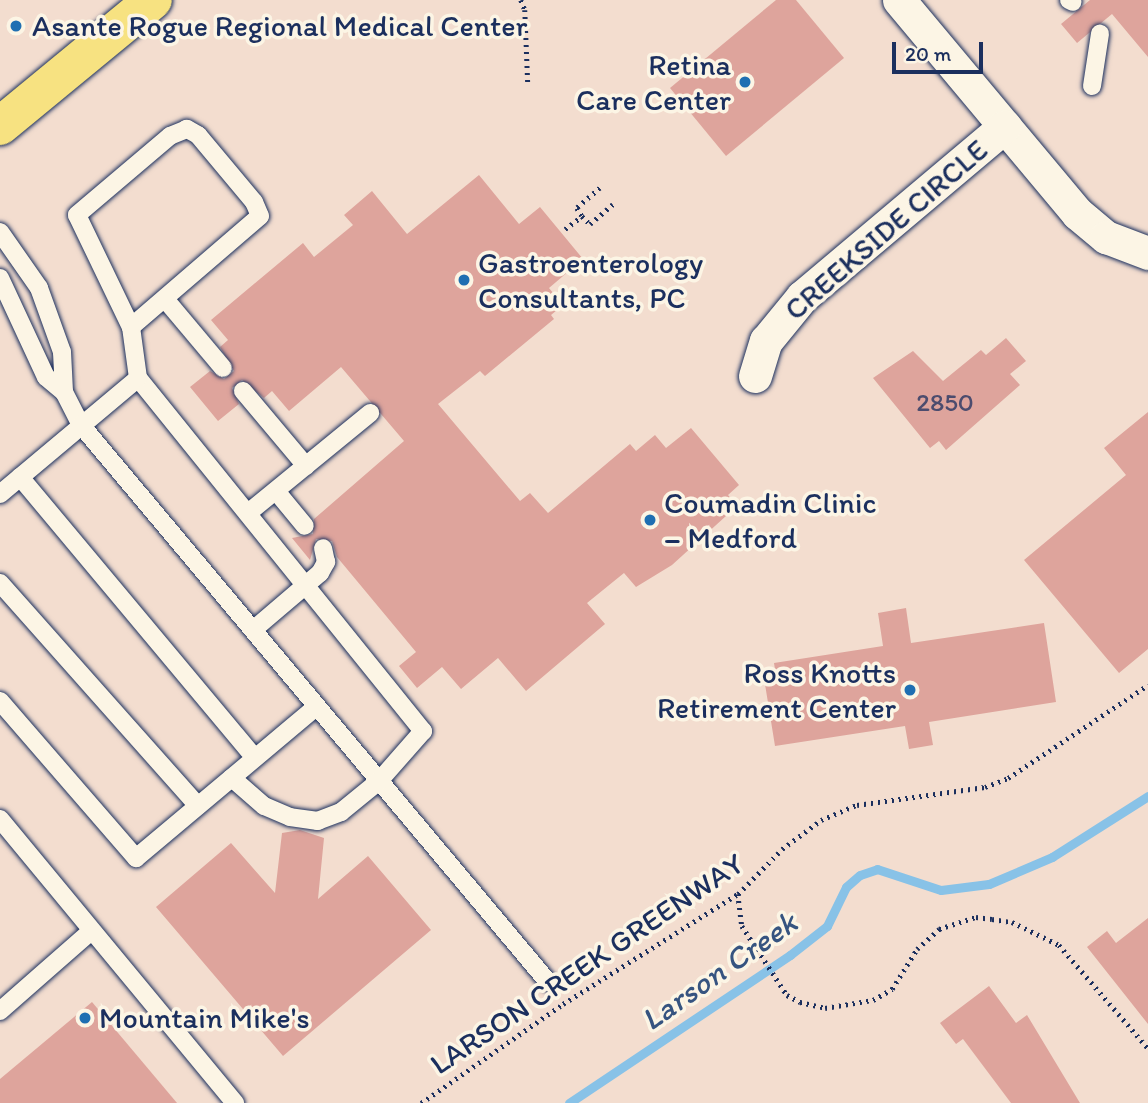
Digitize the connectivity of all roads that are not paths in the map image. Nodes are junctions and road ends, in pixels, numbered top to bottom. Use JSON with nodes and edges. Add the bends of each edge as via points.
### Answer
{"nodes":[{"id":1,"x":153,"y":0,"type":"edge"},
{"id":2,"x":899,"y":0,"type":"edge"},
{"id":3,"x":1100,"y":34,"type":"dead end"},
{"id":4,"x":1092,"y":86,"type":"dead end"},
{"id":5,"x":0,"y":126,"type":"edge"},
{"id":6,"x":1005,"y":126,"type":"junction"},
{"id":7,"x":0,"y":232,"type":"edge"},
{"id":8,"x":1148,"y":253,"type":"edge"},
{"id":9,"x":0,"y":278,"type":"edge"},
{"id":10,"x":165,"y":299,"type":"junction"},
{"id":11,"x":131,"y":327,"type":"junction"},
{"id":12,"x":223,"y":368,"type":"dead end"},
{"id":13,"x":755,"y":376,"type":"dead end"},
{"id":14,"x":138,"y":378,"type":"junction"},
{"id":15,"x":243,"y":391,"type":"dead end"},
{"id":16,"x":64,"y":392,"type":"junction"},
{"id":17,"x":370,"y":413,"type":"dead end"},
{"id":18,"x":81,"y":425,"type":"junction"},
{"id":19,"x":306,"y":466,"type":"junction"},
{"id":20,"x":20,"y":477,"type":"junction"},
{"id":21,"x":276,"y":491,"type":"junction"},
{"id":22,"x":0,"y":494,"type":"edge"},
{"id":23,"x":248,"y":513,"type":"junction"},
{"id":24,"x":305,"y":526,"type":"dead end"},
{"id":25,"x":323,"y":548,"type":"dead end"},
{"id":26,"x":0,"y":583,"type":"edge"},
{"id":27,"x":307,"y":585,"type":"junction"},
{"id":28,"x":253,"y":630,"type":"junction"},
{"id":29,"x":0,"y":701,"type":"edge"},
{"id":30,"x":317,"y":706,"type":"junction"},
{"id":31,"x":255,"y":758,"type":"junction"},
{"id":32,"x":232,"y":778,"type":"junction"},
{"id":33,"x":379,"y":781,"type":"junction"},
{"id":34,"x":198,"y":806,"type":"junction"},
{"id":35,"x":1,"y":821,"type":"edge"},
{"id":36,"x":92,"y":931,"type":"junction"},
{"id":37,"x":548,"y":982,"type":"dead end"},
{"id":38,"x":0,"y":1011,"type":"edge"},
{"id":39,"x":235,"y":1103,"type":"edge"}],
"edges":[{"from":1,"to":5,"type":"main road"},
{"from":2,"to":6,"type":"street"},
{"from":3,"to":4,"type":"lane"},
{"from":6,"to":8,"type":"street","via":[[1077,213],[1107,237]]},
{"from":6,"to":13,"type":"street","name":"CREEKSIDE CIRCLE","via":[[802,297],[766,341]]},
{"from":7,"to":16,"type":"lane","via":[[39,288],[62,352]]},
{"from":9,"to":16,"type":"lane","via":[[46,377]]},
{"from":10,"to":11,"type":"lane"},
{"from":10,"to":11,"type":"lane","via":[[260,216],[254,202],[187,129],[170,136],[77,215]]},
{"from":10,"to":12,"type":"lane"},
{"from":11,"to":14,"type":"lane"},
{"from":14,"to":18,"type":"lane"},
{"from":14,"to":23,"type":"lane"},
{"from":15,"to":19,"type":"lane"},
{"from":16,"to":18,"type":"lane"},
{"from":17,"to":19,"type":"lane"},
{"from":18,"to":20,"type":"lane"},
{"from":18,"to":28,"type":"lane"},
{"from":19,"to":21,"type":"lane"},
{"from":20,"to":22,"type":"lane"},
{"from":20,"to":31,"type":"lane"},
{"from":21,"to":23,"type":"lane"},
{"from":21,"to":24,"type":"lane"},
{"from":23,"to":27,"type":"lane"},
{"from":25,"to":27,"type":"lane","via":[[326,562]]},
{"from":26,"to":34,"type":"lane"},
{"from":27,"to":28,"type":"lane"},
{"from":27,"to":33,"type":"lane","via":[[423,731]]},
{"from":28,"to":30,"type":"lane"},
{"from":29,"to":34,"type":"lane","via":[[136,858]]},
{"from":30,"to":31,"type":"lane"},
{"from":30,"to":33,"type":"lane"},
{"from":31,"to":32,"type":"lane"},
{"from":32,"to":33,"type":"lane","via":[[264,807],[318,821],[341,812]]},
{"from":32,"to":34,"type":"lane"},
{"from":33,"to":37,"type":"lane"},
{"from":35,"to":36,"type":"lane"},
{"from":36,"to":38,"type":"lane"},
{"from":36,"to":39,"type":"lane"}]}
